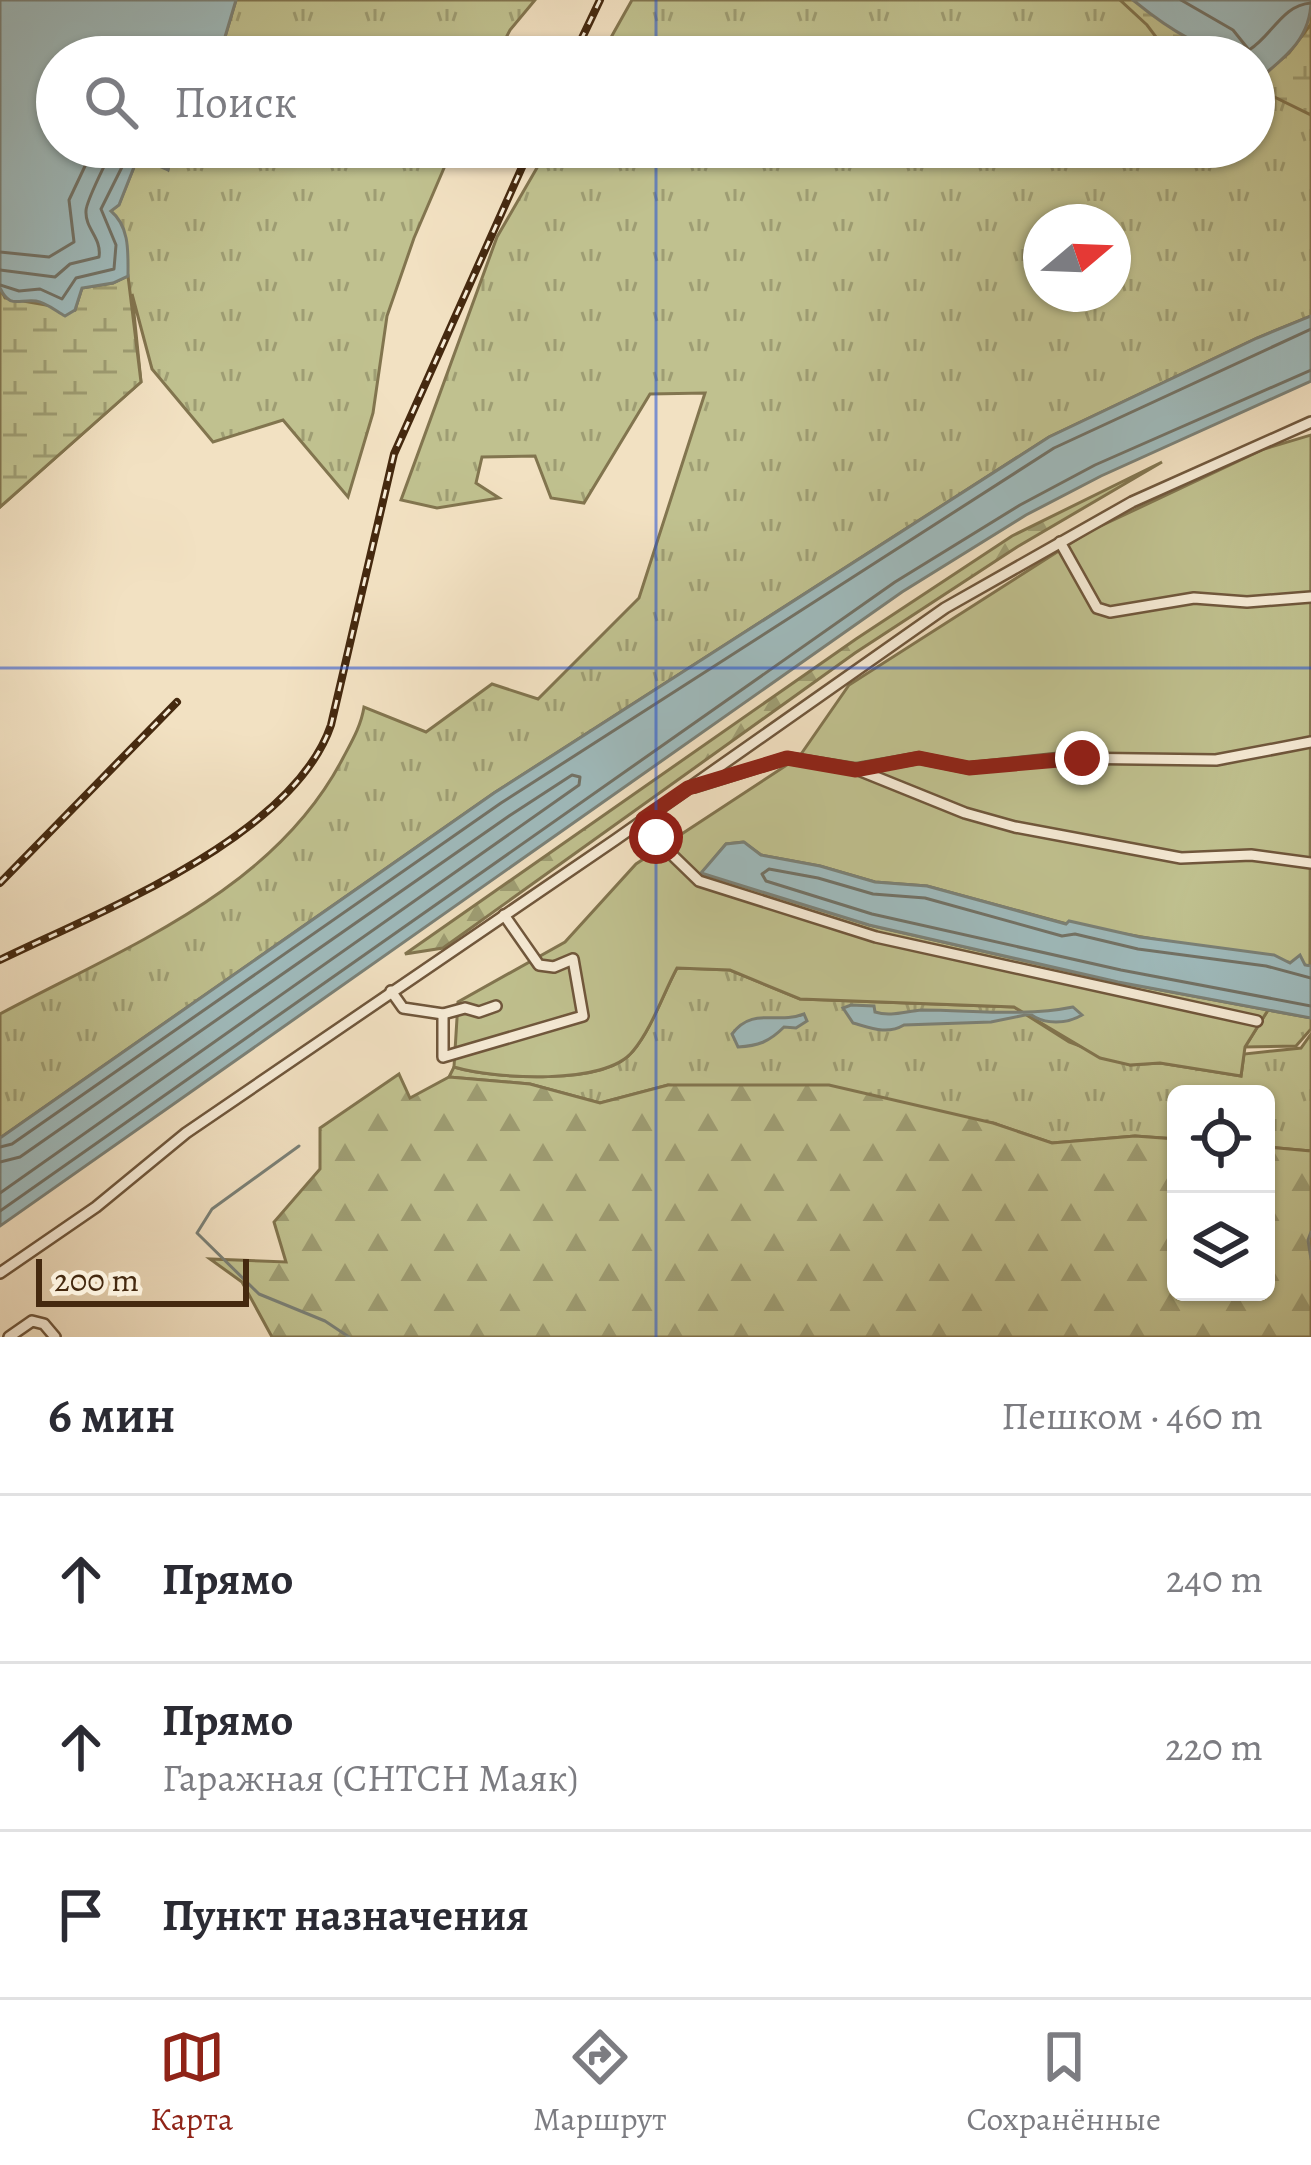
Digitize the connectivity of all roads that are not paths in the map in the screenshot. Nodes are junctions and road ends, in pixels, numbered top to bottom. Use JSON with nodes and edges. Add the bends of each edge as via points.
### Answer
{"nodes":[{"id":1,"x":1311,"y":422,"type":"edge"},
{"id":2,"x":1060,"y":542,"type":"junction"},
{"id":3,"x":1311,"y":597,"type":"edge"},
{"id":4,"x":1311,"y":742,"type":"edge"},
{"id":5,"x":856,"y":770,"type":"junction"},
{"id":6,"x":688,"y":788,"type":"junction"},
{"id":7,"x":643,"y":819,"type":"junction"},
{"id":8,"x":1311,"y":863,"type":"edge"},
{"id":9,"x":504,"y":915,"type":"junction"},
{"id":10,"x":391,"y":992,"type":"junction"},
{"id":11,"x":496,"y":1006,"type":"dead end"},
{"id":12,"x":443,"y":1014,"type":"junction"},
{"id":13,"x":1256,"y":1021,"type":"dead end"},
{"id":14,"x":0,"y":1273,"type":"edge"},
{"id":15,"x":9,"y":1337,"type":"edge"},
{"id":16,"x":55,"y":1337,"type":"edge"}],
"edges":[{"from":1,"to":2,"type":"street"},
{"from":2,"to":3,"type":"street","via":[[1097,608],[1110,612],[1194,598]]},
{"from":2,"to":6,"type":"street","via":[[944,608]]},
{"from":4,"to":5,"type":"street","via":[[1216,760],[1064,758],[969,768],[919,758]]},
{"from":5,"to":6,"type":"street","via":[[787,758]]},
{"from":5,"to":8,"type":"street","via":[[1015,827],[1181,858]]},
{"from":6,"to":7,"type":"street"},
{"from":7,"to":9,"type":"street"},
{"from":7,"to":13,"type":"street","via":[[699,881],[876,937]]},
{"from":9,"to":10,"type":"street"},
{"from":9,"to":12,"type":"street","via":[[539,965],[572,959],[583,1016],[443,1057]]},
{"from":10,"to":12,"type":"street","via":[[403,1007]]},
{"from":10,"to":14,"type":"street"},
{"from":11,"to":12,"type":"street"},
{"from":15,"to":16,"type":"street","via":[[32,1321]]}]}
